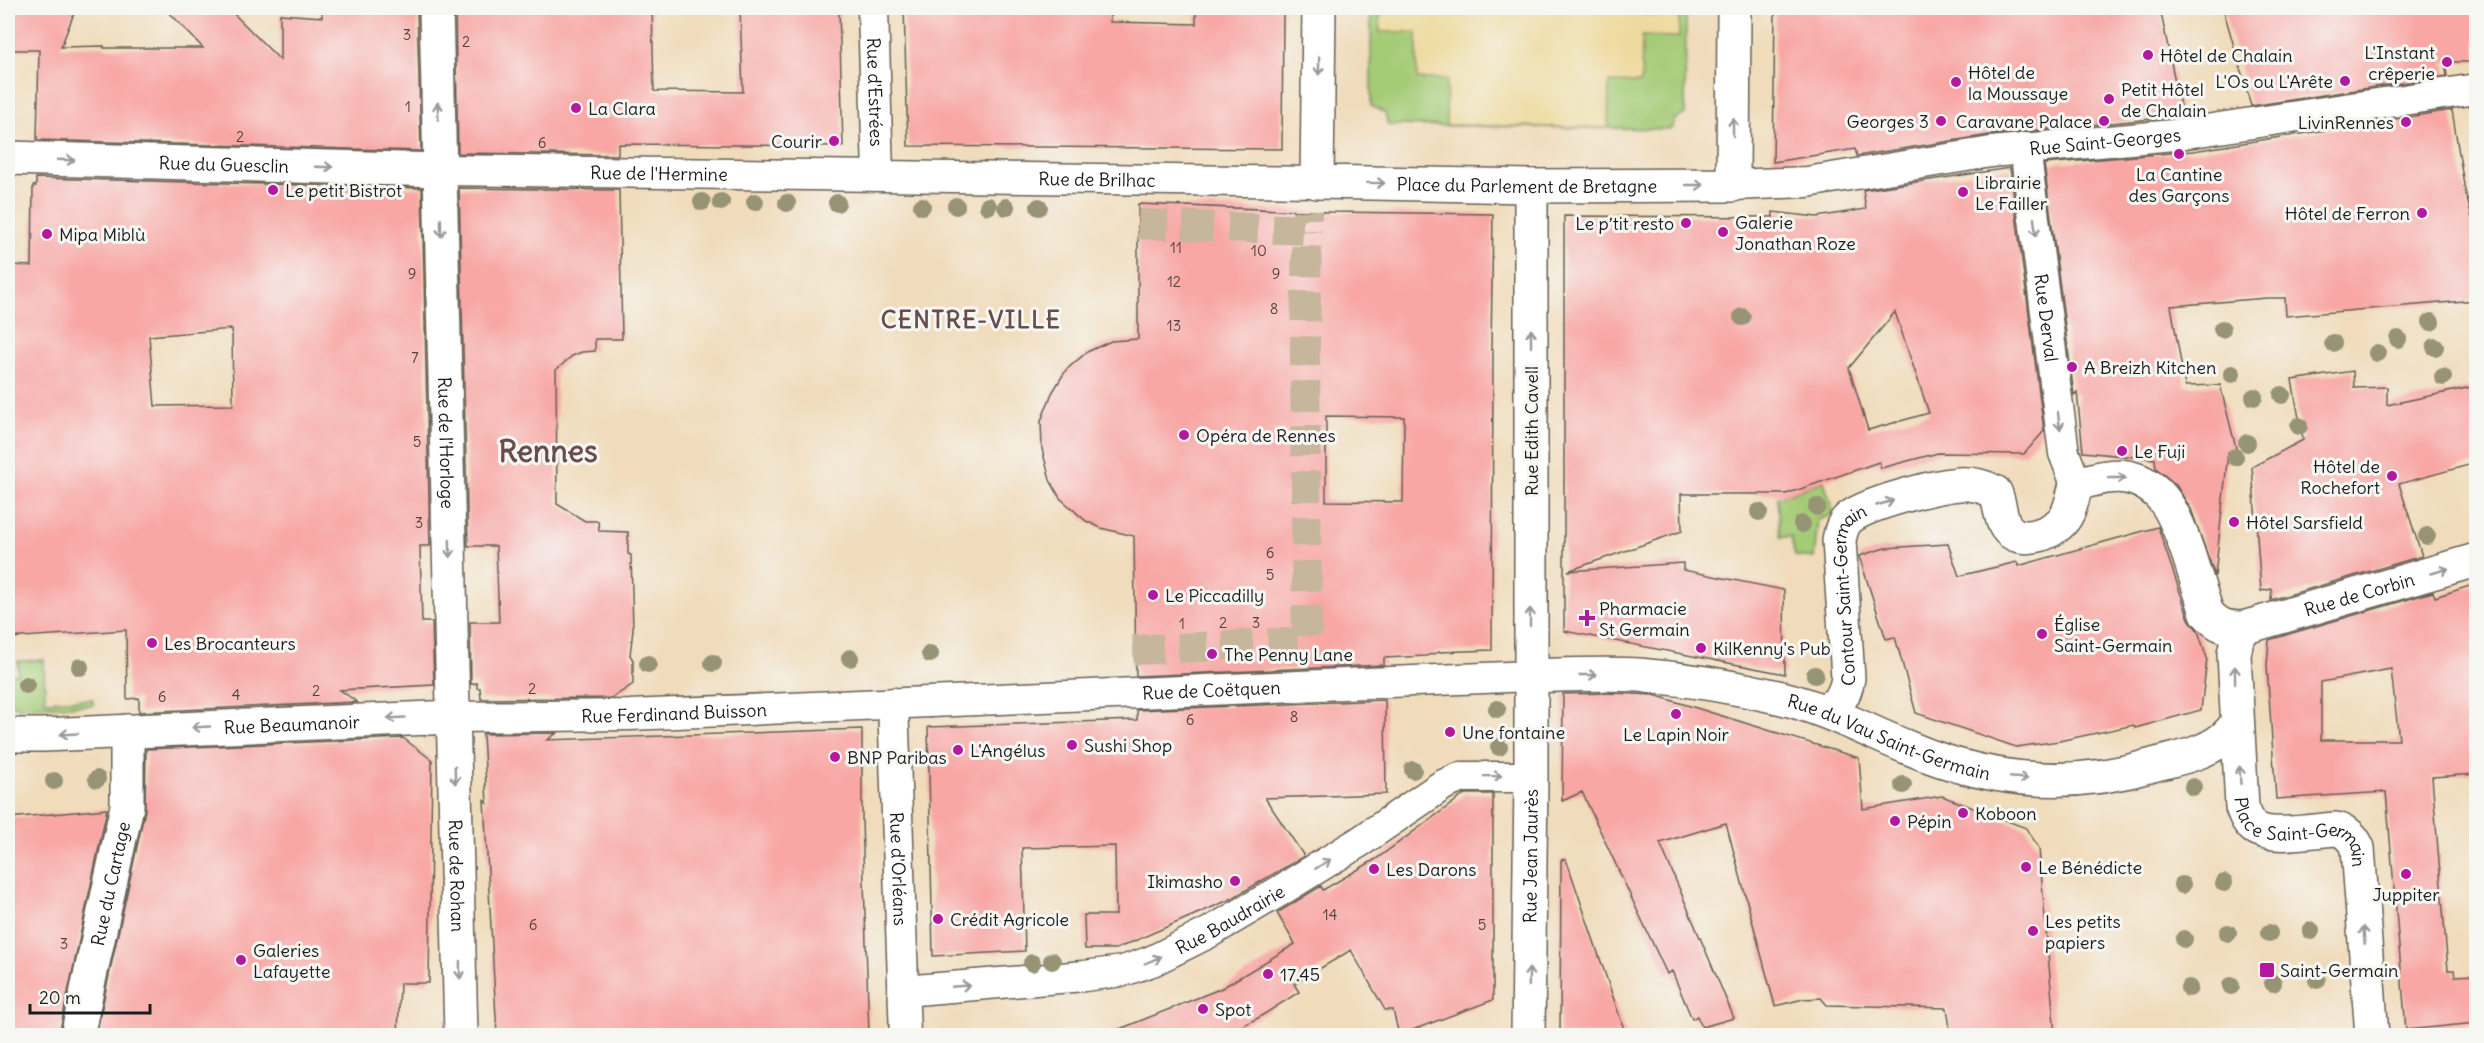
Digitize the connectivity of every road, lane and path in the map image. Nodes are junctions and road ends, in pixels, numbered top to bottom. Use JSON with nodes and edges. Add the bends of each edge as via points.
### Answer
{"nodes":[{"id":1,"x":436,"y":8,"type":"edge"},
{"id":2,"x":873,"y":8,"type":"edge"},
{"id":3,"x":1319,"y":8,"type":"edge"},
{"id":4,"x":1734,"y":8,"type":"edge"},
{"id":5,"x":2475,"y":96,"type":"edge"},
{"id":6,"x":2025,"y":148,"type":"junction"},
{"id":7,"x":8,"y":158,"type":"edge"},
{"id":8,"x":440,"y":170,"type":"junction"},
{"id":9,"x":878,"y":175,"type":"junction"},
{"id":10,"x":1317,"y":182,"type":"junction"},
{"id":11,"x":1733,"y":185,"type":"junction"},
{"id":12,"x":1532,"y":186,"type":"junction"},
{"id":13,"x":2076,"y":484,"type":"junction"},
{"id":14,"x":2476,"y":560,"type":"edge"},
{"id":15,"x":2243,"y":628,"type":"junction"},
{"id":16,"x":1530,"y":676,"type":"junction"},
{"id":17,"x":893,"y":703,"type":"junction"},
{"id":18,"x":1822,"y":710,"type":"junction"},
{"id":19,"x":454,"y":717,"type":"junction"},
{"id":20,"x":2237,"y":724,"type":"junction"},
{"id":21,"x":127,"y":730,"type":"junction"},
{"id":22,"x":8,"y":735,"type":"edge"},
{"id":23,"x":1531,"y":777,"type":"junction"},
{"id":24,"x":903,"y":991,"type":"junction"},
{"id":25,"x":77,"y":1035,"type":"edge"},
{"id":26,"x":462,"y":1035,"type":"edge"},
{"id":27,"x":905,"y":1035,"type":"edge"},
{"id":28,"x":1528,"y":1035,"type":"edge"},
{"id":29,"x":2372,"y":1035,"type":"edge"}],
"edges":[{"from":8,"to":1,"type":"street","name":"Rue de l'Horloge","one_way":true},
{"from":2,"to":9,"type":"street","name":"Rue d'Estrées"},
{"from":3,"to":10,"type":"street","one_way":true},
{"from":11,"to":4,"type":"street","one_way":true},
{"from":5,"to":6,"type":"street","name":"Rue Saint-Georges","via":[[2173,135]]},
{"from":6,"to":11,"type":"street","name":"Rue Saint-Georges","via":[[1807,182]]},
{"from":6,"to":13,"type":"street","name":"Rue Derval","one_way":true,"via":[[2064,453]]},
{"from":7,"to":8,"type":"street","name":"Rue du Guesclin","one_way":true},
{"from":8,"to":9,"type":"street","name":"Rue de l'Hermine"},
{"from":8,"to":19,"type":"street","name":"Rue de l'Horloge","one_way":true},
{"from":9,"to":10,"type":"street","name":"Rue de Brilhac"},
{"from":10,"to":12,"type":"street","name":"Place du Parlement de Bretagne","one_way":true},
{"from":12,"to":11,"type":"street","name":"Place du Parlement de Bretagne","one_way":true},
{"from":16,"to":12,"type":"street","name":"Rue Edith Cavell","one_way":true},
{"from":13,"to":15,"type":"street","one_way":true,"via":[[2127,477],[2161,496],[2175,515],[2207,613],[2215,623]]},
{"from":18,"to":13,"type":"street","name":"Contour Saint-Germain","one_way":true,"via":[[1836,705],[1845,693],[1848,678],[1839,540],[1849,518],[1862,510],[1961,484],[1983,486],[1995,492],[2006,527],[2016,534],[2048,533],[2066,518]]},
{"from":15,"to":14,"type":"street","name":"Rue de Corbin","one_way":true},
{"from":20,"to":15,"type":"street","name":"Place Saint-Germain","one_way":true,"via":[[2234,654]]},
{"from":16,"to":17,"type":"street","name":"Rue de Coëtquen"},
{"from":16,"to":18,"type":"street","name":"Rue du Vau Saint-Germain","one_way":true,"via":[[1638,675],[1711,684]]},
{"from":16,"to":23,"type":"street","name":"Rue Jean Jaurès"},
{"from":17,"to":19,"type":"street","name":"Rue Ferdinand Buisson","via":[[630,715]]},
{"from":17,"to":24,"type":"street","name":"Rue d'Orléans"},
{"from":18,"to":20,"type":"street","name":"Rue du Vau Saint-Germain","one_way":true,"via":[[1942,761],[1977,772],[2023,778],[2112,777],[2200,751],[2221,741]]},
{"from":19,"to":21,"type":"street","name":"Rue Beaumanoir","one_way":true},
{"from":19,"to":26,"type":"street","name":"Rue de Rohan","one_way":true},
{"from":29,"to":20,"type":"street","name":"Place Saint-Germain","one_way":true,"via":[[2358,848],[2348,832],[2336,829],[2266,833],[2254,827],[2242,807]]},
{"from":21,"to":22,"type":"street","name":"Rue Beaumanoir","one_way":true},
{"from":21,"to":25,"type":"street","name":"Rue du Cartage","via":[[127,806]]},
{"from":24,"to":23,"type":"street","name":"Rue Baudrairie","one_way":true,"via":[[1123,971],[1202,936],[1278,892],[1443,785],[1462,777]]},
{"from":28,"to":23,"type":"street","name":"Rue Jean Jaurès","one_way":true},
{"from":24,"to":27,"type":"street","name":"Rue d'Orléans"}]}
